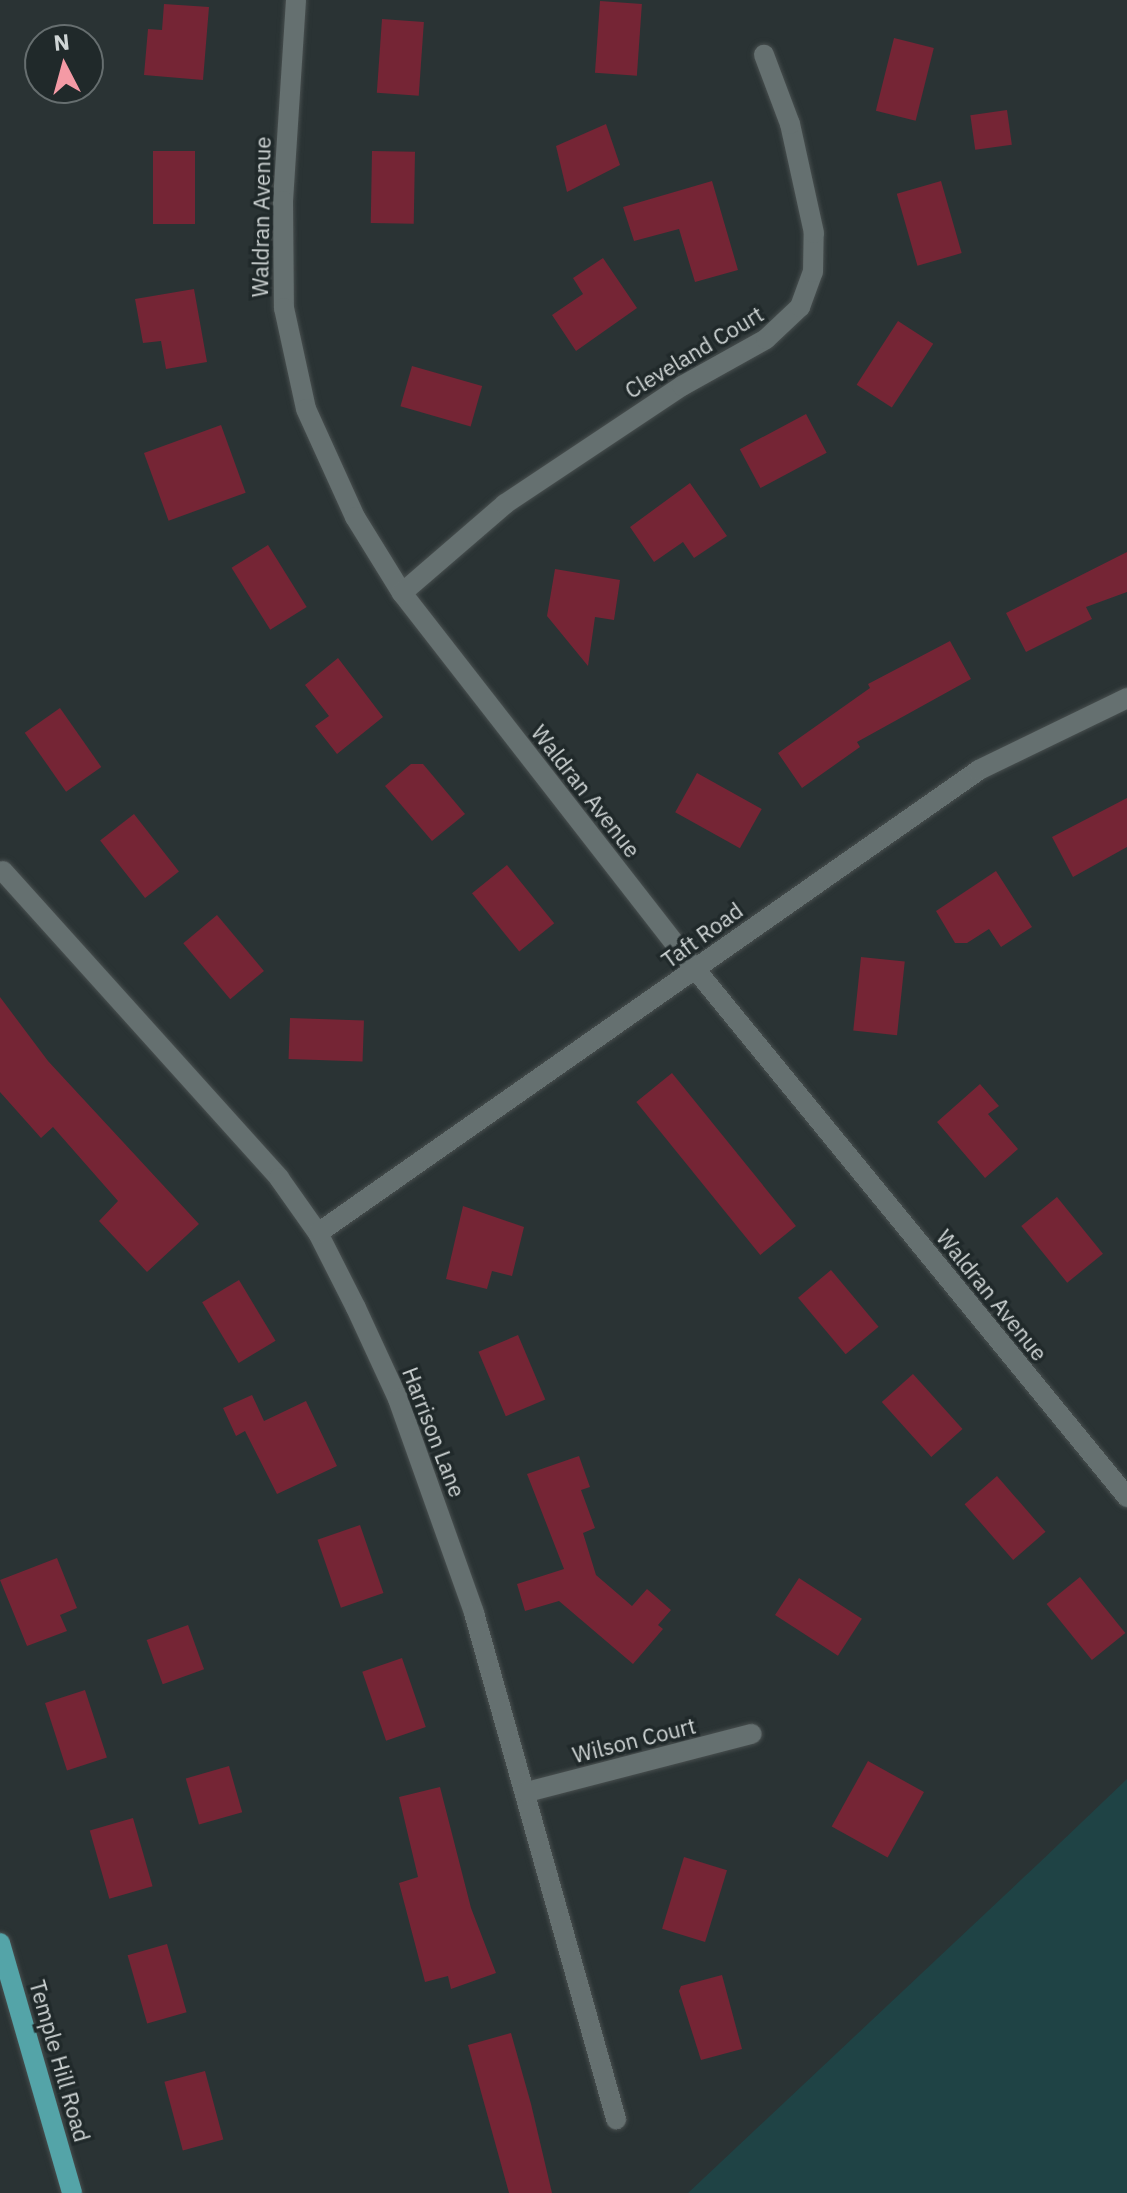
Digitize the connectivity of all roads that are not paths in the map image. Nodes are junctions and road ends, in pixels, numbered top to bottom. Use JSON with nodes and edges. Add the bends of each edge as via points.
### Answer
{"nodes":[{"id":1,"x":296,"y":0,"type":"edge"},
{"id":2,"x":764,"y":55,"type":"dead end"},
{"id":3,"x":402,"y":593,"type":"junction"},
{"id":4,"x":1127,"y":698,"type":"edge"},
{"id":5,"x":3,"y":871,"type":"dead end"},
{"id":6,"x":696,"y":970,"type":"junction"},
{"id":7,"x":318,"y":1233,"type":"junction"},
{"id":8,"x":1127,"y":1497,"type":"edge"},
{"id":9,"x":752,"y":1734,"type":"dead end"},
{"id":10,"x":527,"y":1792,"type":"junction"},
{"id":11,"x":0,"y":1943,"type":"edge"},
{"id":12,"x":616,"y":2119,"type":"dead end"},
{"id":13,"x":72,"y":2193,"type":"edge"}],
"edges":[{"from":1,"to":3,"type":"street","name":"Waldran Avenue","via":[[281,274],[289,350],[327,465]]},
{"from":2,"to":3,"type":"street","name":"Cleveland Court","via":[[790,124],[814,233],[813,272],[800,307],[766,339],[682,386],[505,504]]},
{"from":3,"to":6,"type":"street","name":"Waldran Avenue"},
{"from":4,"to":6,"type":"street","name":"Taft Road","via":[[979,770]]},
{"from":5,"to":7,"type":"street","name":"Harrison Lane","via":[[272,1170]]},
{"from":6,"to":7,"type":"street","name":"Taft Road"},
{"from":6,"to":8,"type":"street","name":"Waldran Avenue"},
{"from":7,"to":10,"type":"street","name":"Harrison Lane","via":[[398,1399],[427,1476]]},
{"from":9,"to":10,"type":"street","name":"Wilson Court"},
{"from":10,"to":12,"type":"street","name":"Harrison Lane"},
{"from":11,"to":13,"type":"main road","name":"Temple Hill Road"}]}
